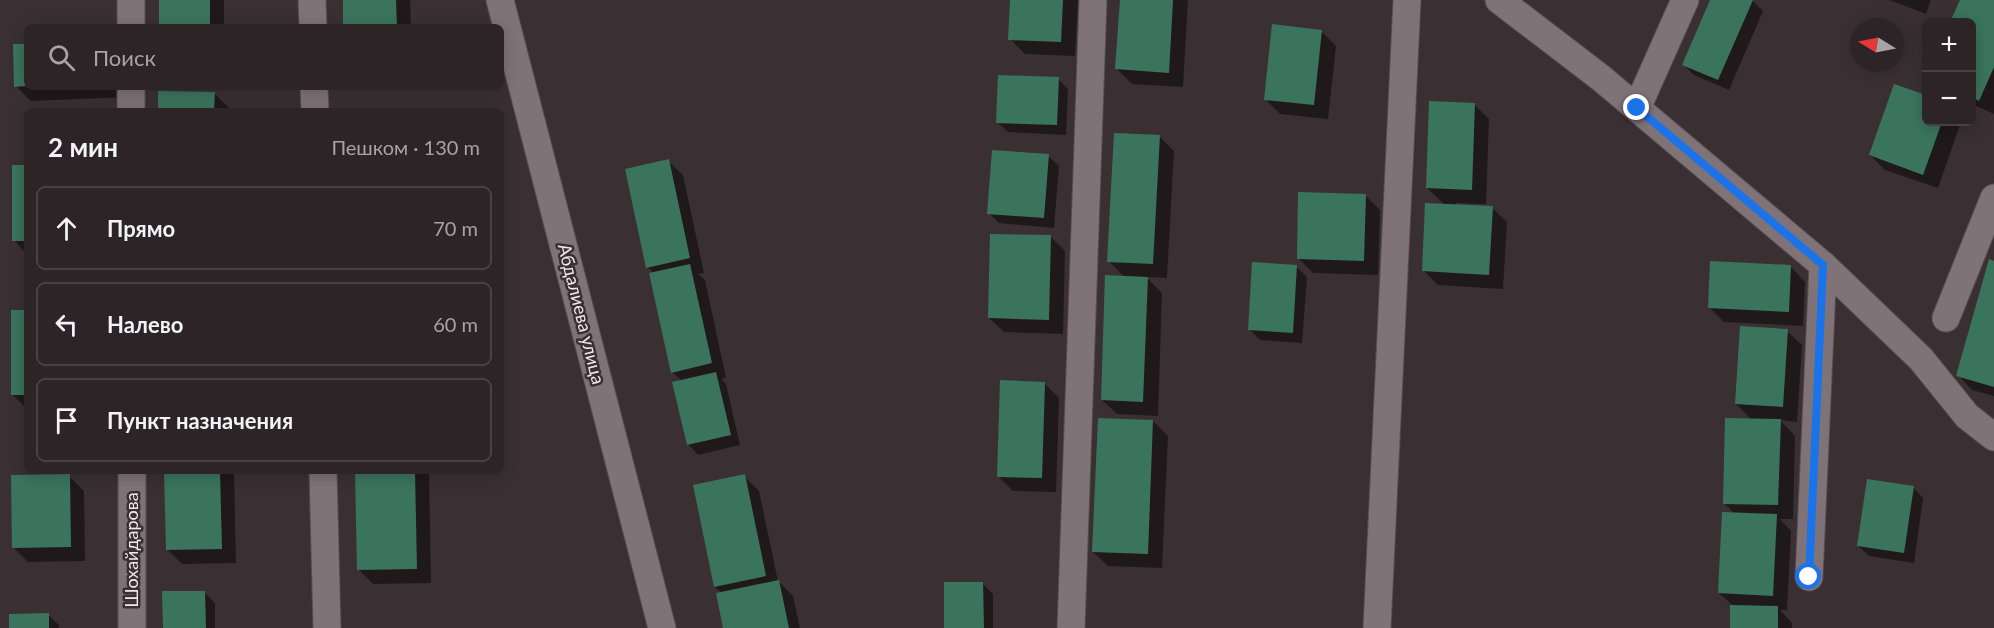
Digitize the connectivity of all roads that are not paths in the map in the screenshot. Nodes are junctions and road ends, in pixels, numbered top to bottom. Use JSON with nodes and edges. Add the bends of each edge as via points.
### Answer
{"nodes":[{"id":1,"x":131,"y":0,"type":"edge"},
{"id":2,"x":312,"y":0,"type":"edge"},
{"id":3,"x":500,"y":0,"type":"edge"},
{"id":4,"x":1093,"y":0,"type":"edge"},
{"id":5,"x":1407,"y":0,"type":"edge"},
{"id":6,"x":1499,"y":0,"type":"edge"},
{"id":7,"x":1684,"y":0,"type":"edge"},
{"id":8,"x":131,"y":24,"type":"edge"},
{"id":9,"x":313,"y":24,"type":"edge"},
{"id":10,"x":131,"y":90,"type":"edge"},
{"id":11,"x":314,"y":90,"type":"edge"},
{"id":12,"x":131,"y":108,"type":"edge"},
{"id":13,"x":315,"y":108,"type":"edge"},
{"id":14,"x":1637,"y":108,"type":"junction"},
{"id":15,"x":1994,"y":198,"type":"edge"},
{"id":16,"x":1823,"y":265,"type":"junction"},
{"id":17,"x":1946,"y":318,"type":"dead end"},
{"id":18,"x":1994,"y":437,"type":"edge"},
{"id":19,"x":132,"y":474,"type":"edge"},
{"id":20,"x":323,"y":474,"type":"edge"},
{"id":21,"x":1809,"y":577,"type":"dead end"},
{"id":22,"x":132,"y":628,"type":"edge"},
{"id":23,"x":327,"y":628,"type":"edge"},
{"id":24,"x":662,"y":628,"type":"edge"},
{"id":25,"x":1071,"y":628,"type":"edge"},
{"id":26,"x":1377,"y":628,"type":"edge"}],
"edges":[{"from":1,"to":8,"type":"street"},
{"from":2,"to":9,"type":"street"},
{"from":3,"to":24,"type":"street","name":"Абдалиева улица"},
{"from":4,"to":25,"type":"street"},
{"from":5,"to":26,"type":"street"},
{"from":6,"to":14,"type":"street"},
{"from":7,"to":14,"type":"street"},
{"from":10,"to":12,"type":"street"},
{"from":11,"to":13,"type":"street"},
{"from":14,"to":16,"type":"street"},
{"from":15,"to":17,"type":"street"},
{"from":16,"to":18,"type":"street","via":[[1921,359],[1967,416]]},
{"from":16,"to":21,"type":"street"},
{"from":19,"to":22,"type":"street","name":"Шохайдарова"},
{"from":20,"to":23,"type":"street"}]}
